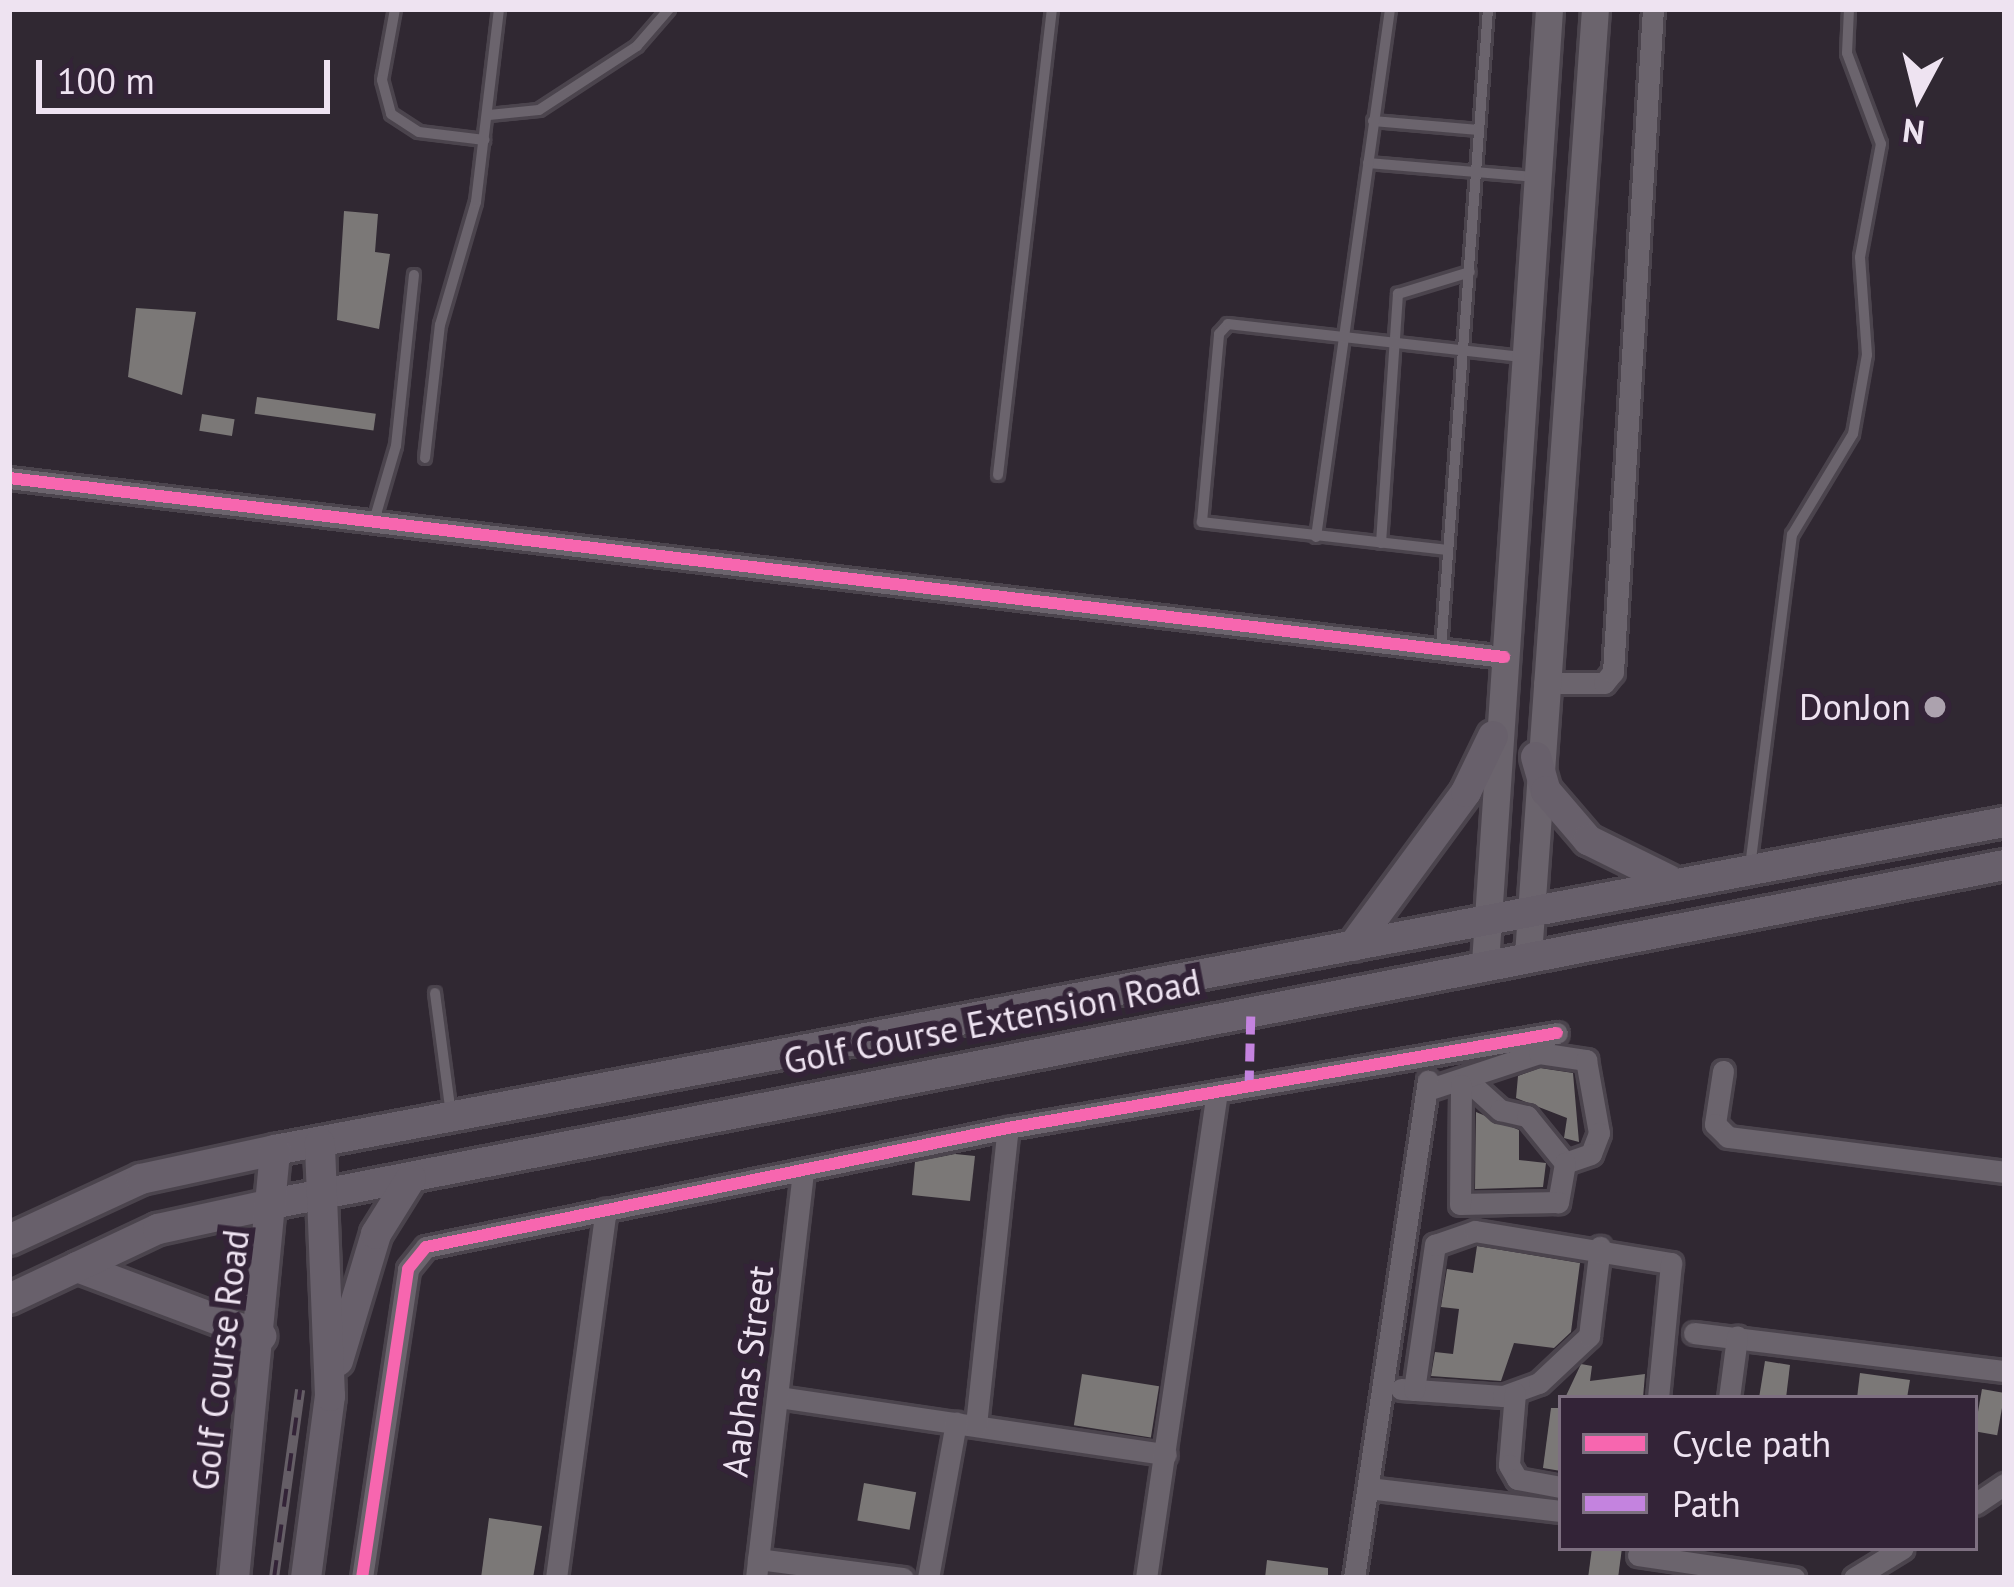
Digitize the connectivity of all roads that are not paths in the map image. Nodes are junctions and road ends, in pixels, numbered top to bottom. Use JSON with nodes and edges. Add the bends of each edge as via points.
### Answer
{"nodes":[{"id":1,"x":395,"y":9,"type":"edge"},
{"id":2,"x":499,"y":9,"type":"edge"},
{"id":3,"x":669,"y":9,"type":"edge"},
{"id":4,"x":1052,"y":9,"type":"edge"},
{"id":5,"x":1390,"y":9,"type":"edge"},
{"id":6,"x":1488,"y":9,"type":"edge"},
{"id":7,"x":1550,"y":9,"type":"edge"},
{"id":8,"x":1594,"y":9,"type":"edge"},
{"id":9,"x":1653,"y":9,"type":"edge"},
{"id":10,"x":1849,"y":9,"type":"edge"},
{"id":11,"x":489,"y":115,"type":"junction"},
{"id":12,"x":1373,"y":122,"type":"junction"},
{"id":13,"x":1479,"y":130,"type":"junction"},
{"id":14,"x":485,"y":140,"type":"junction"},
{"id":15,"x":1368,"y":164,"type":"junction"},
{"id":16,"x":1475,"y":172,"type":"junction"},
{"id":17,"x":1536,"y":177,"type":"junction"},
{"id":18,"x":1470,"y":272,"type":"junction"},
{"id":19,"x":413,"y":275,"type":"dead end"},
{"id":20,"x":1342,"y":338,"type":"junction"},
{"id":21,"x":1394,"y":345,"type":"junction"},
{"id":22,"x":1465,"y":355,"type":"junction"},
{"id":23,"x":1521,"y":357,"type":"junction"},
{"id":24,"x":424,"y":458,"type":"dead end"},
{"id":25,"x":998,"y":475,"type":"dead end"},
{"id":26,"x":9,"y":478,"type":"edge"},
{"id":27,"x":1515,"y":479,"type":"junction"},
{"id":28,"x":1561,"y":482,"type":"junction"},
{"id":29,"x":374,"y":520,"type":"junction"},
{"id":30,"x":1316,"y":536,"type":"junction"},
{"id":31,"x":1382,"y":543,"type":"junction"},
{"id":32,"x":1448,"y":550,"type":"junction"},
{"id":33,"x":1441,"y":649,"type":"junction"},
{"id":34,"x":1504,"y":657,"type":"junction"},
{"id":35,"x":1544,"y":683,"type":"junction"},
{"id":36,"x":1492,"y":736,"type":"junction"},
{"id":37,"x":1537,"y":757,"type":"junction"},
{"id":38,"x":2005,"y":822,"type":"edge"},
{"id":39,"x":2005,"y":865,"type":"edge"},
{"id":40,"x":1750,"y":870,"type":"junction"},
{"id":41,"x":1682,"y":883,"type":"junction"},
{"id":42,"x":1527,"y":911,"type":"junction"},
{"id":43,"x":1486,"y":917,"type":"junction"},
{"id":44,"x":1353,"y":946,"type":"junction"},
{"id":45,"x":1528,"y":955,"type":"junction"},
{"id":46,"x":1485,"y":963,"type":"junction"},
{"id":47,"x":435,"y":993,"type":"dead end"},
{"id":48,"x":1557,"y":1033,"type":"dead end"},
{"id":49,"x":1431,"y":1059,"type":"junction"},
{"id":50,"x":1723,"y":1071,"type":"dead end"},
{"id":51,"x":1465,"y":1083,"type":"junction"},
{"id":52,"x":1427,"y":1090,"type":"junction"},
{"id":53,"x":1217,"y":1093,"type":"junction"},
{"id":54,"x":451,"y":1118,"type":"junction"},
{"id":55,"x":1007,"y":1128,"type":"junction"},
{"id":56,"x":320,"y":1143,"type":"junction"},
{"id":57,"x":275,"y":1150,"type":"junction"},
{"id":58,"x":1565,"y":1163,"type":"junction"},
{"id":59,"x":803,"y":1172,"type":"junction"},
{"id":60,"x":2005,"y":1172,"type":"edge"},
{"id":61,"x":411,"y":1178,"type":"junction"},
{"id":62,"x":320,"y":1196,"type":"junction"},
{"id":63,"x":277,"y":1203,"type":"junction"},
{"id":64,"x":606,"y":1209,"type":"junction"},
{"id":65,"x":9,"y":1240,"type":"edge"},
{"id":66,"x":1600,"y":1247,"type":"junction"},
{"id":67,"x":76,"y":1267,"type":"junction"},
{"id":68,"x":9,"y":1299,"type":"edge"},
{"id":69,"x":1694,"y":1333,"type":"dead end"},
{"id":70,"x":261,"y":1336,"type":"junction"},
{"id":71,"x":1737,"y":1337,"type":"junction"},
{"id":72,"x":2005,"y":1370,"type":"edge"},
{"id":73,"x":1384,"y":1388,"type":"junction"},
{"id":74,"x":1414,"y":1390,"type":"junction"},
{"id":75,"x":1515,"y":1393,"type":"junction"},
{"id":76,"x":1658,"y":1395,"type":"edge"},
{"id":77,"x":1729,"y":1395,"type":"edge"},
{"id":78,"x":330,"y":1396,"type":"junction"},
{"id":79,"x":778,"y":1396,"type":"junction"},
{"id":80,"x":966,"y":1424,"type":"junction"},
{"id":81,"x":1166,"y":1454,"type":"junction"},
{"id":82,"x":2005,"y":1484,"type":"edge"},
{"id":83,"x":1558,"y":1486,"type":"edge"},
{"id":84,"x":1368,"y":1488,"type":"junction"},
{"id":85,"x":1978,"y":1502,"type":"edge"},
{"id":86,"x":1558,"y":1511,"type":"edge"},
{"id":87,"x":1639,"y":1551,"type":"edge"},
{"id":88,"x":1898,"y":1551,"type":"edge"},
{"id":89,"x":1706,"y":1556,"type":"edge"},
{"id":90,"x":757,"y":1568,"type":"edge"},
{"id":91,"x":234,"y":1578,"type":"edge"},
{"id":92,"x":306,"y":1578,"type":"edge"},
{"id":93,"x":362,"y":1578,"type":"edge"},
{"id":94,"x":556,"y":1578,"type":"edge"},
{"id":95,"x":903,"y":1578,"type":"edge"},
{"id":96,"x":928,"y":1578,"type":"edge"},
{"id":97,"x":1146,"y":1578,"type":"edge"},
{"id":98,"x":1354,"y":1578,"type":"edge"},
{"id":99,"x":1634,"y":1578,"type":"edge"},
{"id":100,"x":1794,"y":1578,"type":"edge"},
{"id":101,"x":1854,"y":1578,"type":"edge"}],
"edges":[{"from":1,"to":14,"type":"lane","via":[[382,80],[391,114],[419,132]]},
{"from":2,"to":11,"type":"lane"},
{"from":3,"to":11,"type":"lane","via":[[637,46],[539,110]]},
{"from":4,"to":25,"type":"lane"},
{"from":5,"to":12,"type":"lane"},
{"from":6,"to":13,"type":"lane"},
{"from":7,"to":17,"type":"street"},
{"from":8,"to":28,"type":"street"},
{"from":9,"to":35,"type":"street","via":[[1613,672],[1604,683]]},
{"from":10,"to":40,"type":"lane","via":[[1846,48],[1881,144],[1860,257],[1867,355],[1852,434],[1792,536]]},
{"from":11,"to":14,"type":"lane"},
{"from":12,"to":13,"type":"lane"},
{"from":12,"to":15,"type":"lane"},
{"from":13,"to":16,"type":"lane"},
{"from":14,"to":24,"type":"lane","via":[[440,325]]},
{"from":15,"to":16,"type":"lane"},
{"from":15,"to":20,"type":"lane"},
{"from":16,"to":17,"type":"lane"},
{"from":16,"to":18,"type":"lane"},
{"from":17,"to":23,"type":"street"},
{"from":18,"to":21,"type":"lane","via":[[1400,288]]},
{"from":18,"to":22,"type":"lane"},
{"from":19,"to":29,"type":"lane","via":[[396,446]]},
{"from":20,"to":21,"type":"lane"},
{"from":20,"to":30,"type":"lane"},
{"from":20,"to":30,"type":"lane","via":[[1223,326],[1198,488],[1202,522]]},
{"from":21,"to":22,"type":"lane"},
{"from":21,"to":31,"type":"lane"},
{"from":22,"to":23,"type":"lane"},
{"from":22,"to":32,"type":"lane"},
{"from":23,"to":27,"type":"street"},
{"from":26,"to":29,"type":"street"},
{"from":27,"to":28,"type":"street"},
{"from":27,"to":34,"type":"street"},
{"from":28,"to":35,"type":"street"},
{"from":29,"to":33,"type":"street"},
{"from":30,"to":31,"type":"lane"},
{"from":31,"to":32,"type":"lane"},
{"from":32,"to":33,"type":"lane"},
{"from":33,"to":34,"type":"street"},
{"from":34,"to":36,"type":"street"},
{"from":35,"to":37,"type":"street"},
{"from":36,"to":43,"type":"street"},
{"from":36,"to":44,"type":"main road","via":[[1466,792]]},
{"from":37,"to":41,"type":"main road","via":[[1546,791],[1588,841],[1642,875]]},
{"from":37,"to":42,"type":"street"},
{"from":38,"to":40,"type":"main road","name":"Golf Course Extension Road"},
{"from":39,"to":45,"type":"main road","name":"Golf Course Extension Road"},
{"from":40,"to":41,"type":"main road","name":"Golf Course Extension Road"},
{"from":41,"to":42,"type":"main road","name":"Golf Course Extension Road"},
{"from":42,"to":43,"type":"main road","name":"Golf Course Extension Road"},
{"from":42,"to":45,"type":"street"},
{"from":43,"to":44,"type":"main road","name":"Golf Course Extension Road"},
{"from":43,"to":46,"type":"street"},
{"from":44,"to":54,"type":"main road","name":"Golf Course Extension Road"},
{"from":45,"to":46,"type":"main road","name":"Golf Course Extension Road"},
{"from":46,"to":61,"type":"main road","name":"Golf Course Extension Road"},
{"from":47,"to":54,"type":"lane"},
{"from":48,"to":49,"type":"street"},
{"from":49,"to":52,"type":"street"},
{"from":49,"to":53,"type":"street"},
{"from":50,"to":60,"type":"street","via":[[1715,1124],[1728,1137]]},
{"from":51,"to":52,"type":"street"},
{"from":51,"to":58,"type":"street","via":[[1500,1110],[1527,1116]]},
{"from":51,"to":58,"type":"street","via":[[1539,1053],[1586,1060],[1598,1132],[1591,1154]]},
{"from":51,"to":58,"type":"street","via":[[1460,1204],[1558,1202]]},
{"from":52,"to":73,"type":"street"},
{"from":53,"to":55,"type":"street"},
{"from":53,"to":81,"type":"street"},
{"from":54,"to":56,"type":"main road","name":"Golf Course Extension Road"},
{"from":55,"to":59,"type":"street"},
{"from":55,"to":80,"type":"street"},
{"from":56,"to":57,"type":"main road","name":"Golf Course Extension Road"},
{"from":56,"to":62,"type":"main road"},
{"from":57,"to":63,"type":"main road","name":"Golf Course Road"},
{"from":57,"to":65,"type":"main road","name":"Golf Course Extension Road","via":[[141,1179]]},
{"from":59,"to":64,"type":"street"},
{"from":59,"to":79,"type":"street","name":"Aabhas Street"},
{"from":61,"to":62,"type":"main road","name":"Golf Course Extension Road"},
{"from":61,"to":78,"type":"main road","via":[[356,1288]]},
{"from":62,"to":63,"type":"main road","name":"Golf Course Extension Road"},
{"from":62,"to":78,"type":"main road"},
{"from":63,"to":67,"type":"main road","name":"Golf Course Extension Road","via":[[158,1229]]},
{"from":63,"to":70,"type":"main road","name":"Golf Course Road"},
{"from":64,"to":93,"type":"street","via":[[411,1258]]},
{"from":64,"to":94,"type":"street"},
{"from":66,"to":74,"type":"street","via":[[1475,1231],[1436,1245]]},
{"from":66,"to":75,"type":"street","via":[[1589,1336]]},
{"from":66,"to":76,"type":"street","via":[[1671,1263]]},
{"from":67,"to":68,"type":"main road","name":"Golf Course Extension Road"},
{"from":67,"to":70,"type":"main road"},
{"from":69,"to":71,"type":"street"},
{"from":70,"to":91,"type":"main road","name":"Golf Course Road"},
{"from":71,"to":72,"type":"street"},
{"from":71,"to":77,"type":"street"},
{"from":73,"to":74,"type":"street"},
{"from":73,"to":84,"type":"street"},
{"from":74,"to":75,"type":"street"},
{"from":75,"to":83,"type":"street","via":[[1509,1465],[1517,1479]]},
{"from":78,"to":92,"type":"main road"},
{"from":79,"to":80,"type":"street"},
{"from":79,"to":90,"type":"street","name":"Aabhas Street"},
{"from":80,"to":81,"type":"street"},
{"from":80,"to":96,"type":"street"},
{"from":81,"to":97,"type":"street"},
{"from":82,"to":85,"type":"street"},
{"from":84,"to":86,"type":"street"},
{"from":84,"to":98,"type":"street"},
{"from":87,"to":89,"type":"street"},
{"from":87,"to":99,"type":"street"},
{"from":88,"to":101,"type":"street"},
{"from":89,"to":100,"type":"street"},
{"from":90,"to":95,"type":"street"}]}
